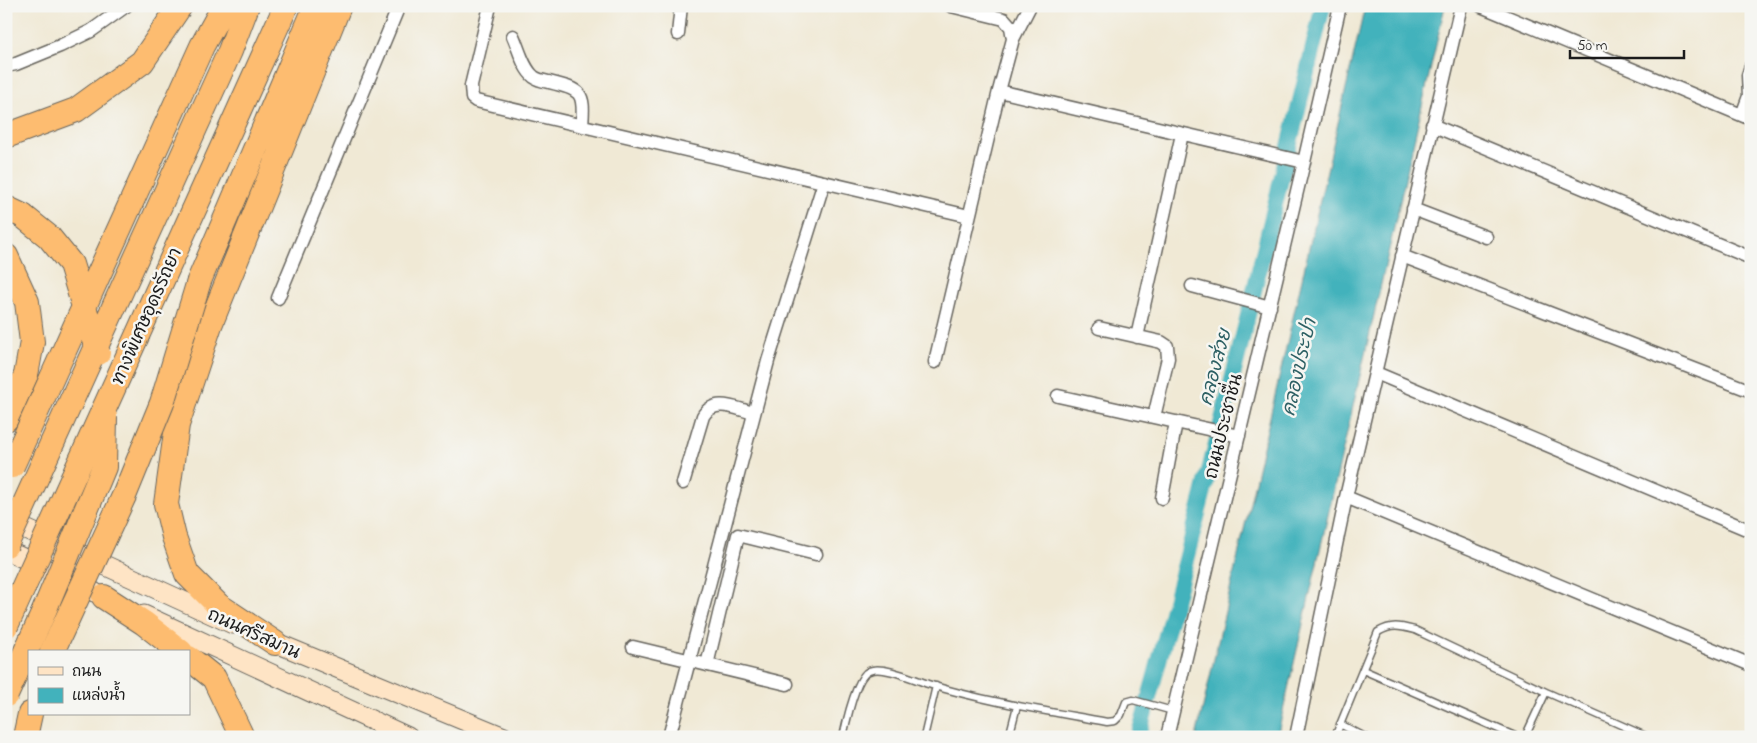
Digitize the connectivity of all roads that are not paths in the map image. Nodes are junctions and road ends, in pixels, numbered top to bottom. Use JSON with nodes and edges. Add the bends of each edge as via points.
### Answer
{"nodes":[{"id":1,"x":126,"y":6,"type":"edge"},
{"id":2,"x":180,"y":6,"type":"edge"},
{"id":3,"x":224,"y":6,"type":"edge"},
{"id":4,"x":247,"y":6,"type":"edge"},
{"id":5,"x":286,"y":6,"type":"edge"},
{"id":6,"x":316,"y":6,"type":"edge"},
{"id":7,"x":339,"y":6,"type":"edge"},
{"id":8,"x":399,"y":6,"type":"edge"},
{"id":9,"x":490,"y":6,"type":"edge"},
{"id":10,"x":681,"y":6,"type":"edge"},
{"id":11,"x":951,"y":6,"type":"edge"},
{"id":12,"x":1030,"y":6,"type":"edge"},
{"id":13,"x":1340,"y":6,"type":"edge"},
{"id":14,"x":1461,"y":6,"type":"edge"},
{"id":15,"x":1481,"y":6,"type":"edge"},
{"id":16,"x":678,"y":34,"type":"dead end"},
{"id":17,"x":513,"y":36,"type":"dead end"},
{"id":18,"x":1013,"y":39,"type":"junction"},
{"id":19,"x":6,"y":66,"type":"edge"},
{"id":20,"x":1751,"y":66,"type":"edge"},
{"id":21,"x":999,"y":91,"type":"junction"},
{"id":22,"x":1746,"y":117,"type":"edge"},
{"id":23,"x":582,"y":125,"type":"junction"},
{"id":24,"x":1432,"y":125,"type":"junction"},
{"id":25,"x":1182,"y":134,"type":"junction"},
{"id":26,"x":6,"y":136,"type":"edge"},
{"id":27,"x":1293,"y":159,"type":"junction"},
{"id":28,"x":824,"y":182,"type":"junction"},
{"id":29,"x":1413,"y":209,"type":"junction"},
{"id":30,"x":15,"y":212,"type":"edge"},
{"id":31,"x":969,"y":216,"type":"junction"},
{"id":32,"x":1486,"y":237,"type":"dead end"},
{"id":33,"x":6,"y":256,"type":"edge"},
{"id":34,"x":1402,"y":256,"type":"junction"},
{"id":35,"x":1751,"y":258,"type":"edge"},
{"id":36,"x":1192,"y":286,"type":"dead end"},
{"id":37,"x":278,"y":298,"type":"dead end"},
{"id":38,"x":1270,"y":307,"type":"junction"},
{"id":39,"x":1099,"y":328,"type":"dead end"},
{"id":40,"x":1137,"y":337,"type":"junction"},
{"id":41,"x":935,"y":362,"type":"dead end"},
{"id":42,"x":1376,"y":373,"type":"junction"},
{"id":43,"x":1751,"y":391,"type":"edge"},
{"id":44,"x":1058,"y":396,"type":"dead end"},
{"id":45,"x":754,"y":413,"type":"junction"},
{"id":46,"x":1154,"y":417,"type":"junction"},
{"id":47,"x":6,"y":419,"type":"edge"},
{"id":48,"x":1176,"y":422,"type":"junction"},
{"id":49,"x":1233,"y":435,"type":"junction"},
{"id":50,"x":6,"y":478,"type":"edge"},
{"id":51,"x":683,"y":483,"type":"dead end"},
{"id":52,"x":1346,"y":497,"type":"junction"},
{"id":53,"x":1162,"y":498,"type":"dead end"},
{"id":54,"x":6,"y":520,"type":"edge"},
{"id":55,"x":1751,"y":531,"type":"edge"},
{"id":56,"x":35,"y":533,"type":"junction"},
{"id":57,"x":6,"y":550,"type":"edge"},
{"id":58,"x":15,"y":551,"type":"edge"},
{"id":59,"x":816,"y":554,"type":"dead end"},
{"id":60,"x":104,"y":597,"type":"junction"},
{"id":61,"x":6,"y":626,"type":"edge"},
{"id":62,"x":275,"y":643,"type":"junction"},
{"id":63,"x":633,"y":647,"type":"dead end"},
{"id":64,"x":53,"y":650,"type":"edge"},
{"id":65,"x":179,"y":650,"type":"edge"},
{"id":66,"x":190,"y":659,"type":"edge"},
{"id":67,"x":688,"y":661,"type":"junction"},
{"id":68,"x":707,"y":665,"type":"junction"},
{"id":69,"x":1751,"y":665,"type":"edge"},
{"id":70,"x":1363,"y":670,"type":"junction"},
{"id":71,"x":786,"y":684,"type":"dead end"},
{"id":72,"x":936,"y":686,"type":"junction"},
{"id":73,"x":1546,"y":692,"type":"junction"},
{"id":74,"x":6,"y":696,"type":"edge"},
{"id":75,"x":1017,"y":706,"type":"junction"},
{"id":76,"x":1173,"y":710,"type":"junction"},
{"id":77,"x":30,"y":716,"type":"edge"},
{"id":78,"x":1340,"y":724,"type":"junction"},
{"id":79,"x":1639,"y":735,"type":"edge"},
{"id":80,"x":26,"y":737,"type":"edge"},
{"id":81,"x":242,"y":737,"type":"edge"},
{"id":82,"x":408,"y":737,"type":"edge"},
{"id":83,"x":504,"y":737,"type":"edge"},
{"id":84,"x":669,"y":737,"type":"edge"},
{"id":85,"x":843,"y":737,"type":"edge"},
{"id":86,"x":924,"y":737,"type":"edge"},
{"id":87,"x":1009,"y":737,"type":"edge"},
{"id":88,"x":1167,"y":737,"type":"edge"},
{"id":89,"x":1296,"y":737,"type":"edge"},
{"id":90,"x":1335,"y":737,"type":"edge"},
{"id":91,"x":1365,"y":737,"type":"edge"},
{"id":92,"x":1517,"y":737,"type":"edge"},
{"id":93,"x":1525,"y":737,"type":"edge"},
{"id":94,"x":1648,"y":737,"type":"edge"}],
"edges":[{"from":1,"to":19,"type":"street","via":[[91,31]]},
{"from":2,"to":26,"type":"highway","via":[[142,62],[76,110]]},
{"from":3,"to":50,"type":"highway","bridge":true,"via":[[202,46]]},
{"from":4,"to":58,"type":"highway","name":"ทางพิเศษอุดรรัถยา","bridge":true},
{"from":5,"to":61,"type":"highway","name":"ทางพิเศษอุดรรัถยา","bridge":true},
{"from":6,"to":64,"type":"highway","bridge":true,"via":[[199,281],[162,403],[124,496]]},
{"from":7,"to":62,"type":"highway","via":[[210,325],[177,425],[166,504],[174,538],[188,574],[218,605]]},
{"from":8,"to":37,"type":"street"},
{"from":9,"to":23,"type":"street","via":[[471,86],[472,98]]},
{"from":10,"to":16,"type":"street"},
{"from":11,"to":18,"type":"street","via":[[1004,19],[1011,27]]},
{"from":12,"to":18,"type":"street"},
{"from":13,"to":27,"type":"street","name":"ถนนประชาชื่น"},
{"from":14,"to":24,"type":"street"},
{"from":15,"to":22,"type":"street"},
{"from":17,"to":23,"type":"street","via":[[534,77],[580,93],[583,100]]},
{"from":18,"to":21,"type":"street"},
{"from":20,"to":22,"type":"street"},
{"from":21,"to":25,"type":"street"},
{"from":21,"to":31,"type":"street"},
{"from":23,"to":28,"type":"street"},
{"from":24,"to":29,"type":"street"},
{"from":24,"to":35,"type":"street"},
{"from":25,"to":27,"type":"street"},
{"from":25,"to":40,"type":"street"},
{"from":27,"to":38,"type":"street","name":"ถนนประชาชื่น"},
{"from":28,"to":31,"type":"street"},
{"from":28,"to":45,"type":"street"},
{"from":29,"to":32,"type":"street"},
{"from":29,"to":34,"type":"street"},
{"from":30,"to":74,"type":"highway","bridge":true,"via":[[49,237],[71,264],[105,378],[104,467]]},
{"from":31,"to":41,"type":"street"},
{"from":33,"to":47,"type":"highway","via":[[27,302],[32,342],[26,375]]},
{"from":34,"to":42,"type":"street"},
{"from":34,"to":43,"type":"street"},
{"from":36,"to":38,"type":"street"},
{"from":38,"to":49,"type":"street","name":"ถนนประชาชื่น"},
{"from":39,"to":40,"type":"street"},
{"from":40,"to":46,"type":"street","via":[[1167,346],[1168,358]]},
{"from":42,"to":52,"type":"street"},
{"from":42,"to":55,"type":"street"},
{"from":44,"to":46,"type":"street"},
{"from":45,"to":51,"type":"street","via":[[721,405],[708,409]]},
{"from":45,"to":67,"type":"street"},
{"from":46,"to":48,"type":"street"},
{"from":48,"to":49,"type":"street"},
{"from":48,"to":53,"type":"street"},
{"from":49,"to":76,"type":"street","name":"ถนนประชาชื่น"},
{"from":52,"to":69,"type":"street"},
{"from":52,"to":89,"type":"street"},
{"from":54,"to":56,"type":"main road","name":"ถนนศรีสมาน"},
{"from":56,"to":58,"type":"main road"},
{"from":56,"to":62,"type":"main road","name":"ถนนศรีสมาน"},
{"from":57,"to":58,"type":"main road","name":"ถนนศรีสมาน"},
{"from":58,"to":60,"type":"main road","name":"ถนนศรีสมาน"},
{"from":59,"to":68,"type":"street","via":[[738,535]]},
{"from":60,"to":65,"type":"highway","via":[[144,622]]},
{"from":60,"to":82,"type":"main road","name":"ถนนศรีสมาน"},
{"from":62,"to":83,"type":"main road","name":"ถนนศรีสมาน"},
{"from":63,"to":67,"type":"street"},
{"from":66,"to":81,"type":"highway","via":[[214,678]]},
{"from":67,"to":68,"type":"street"},
{"from":67,"to":84,"type":"street"},
{"from":68,"to":71,"type":"street"},
{"from":70,"to":73,"type":"lane","via":[[1378,632],[1388,626],[1399,626],[1424,634]]},
{"from":70,"to":78,"type":"lane"},
{"from":70,"to":92,"type":"lane"},
{"from":72,"to":75,"type":"lane"},
{"from":72,"to":85,"type":"lane","via":[[880,669],[868,671],[861,678]]},
{"from":72,"to":86,"type":"lane"},
{"from":73,"to":79,"type":"lane"},
{"from":73,"to":93,"type":"lane"},
{"from":75,"to":76,"type":"lane","via":[[1107,722],[1115,721],[1126,702],[1133,700]]},
{"from":75,"to":87,"type":"lane"},
{"from":76,"to":88,"type":"street","name":"ถนนประชาชื่น"},
{"from":77,"to":80,"type":"highway"},
{"from":78,"to":90,"type":"lane"},
{"from":78,"to":91,"type":"lane"},
{"from":79,"to":94,"type":"lane"}]}
